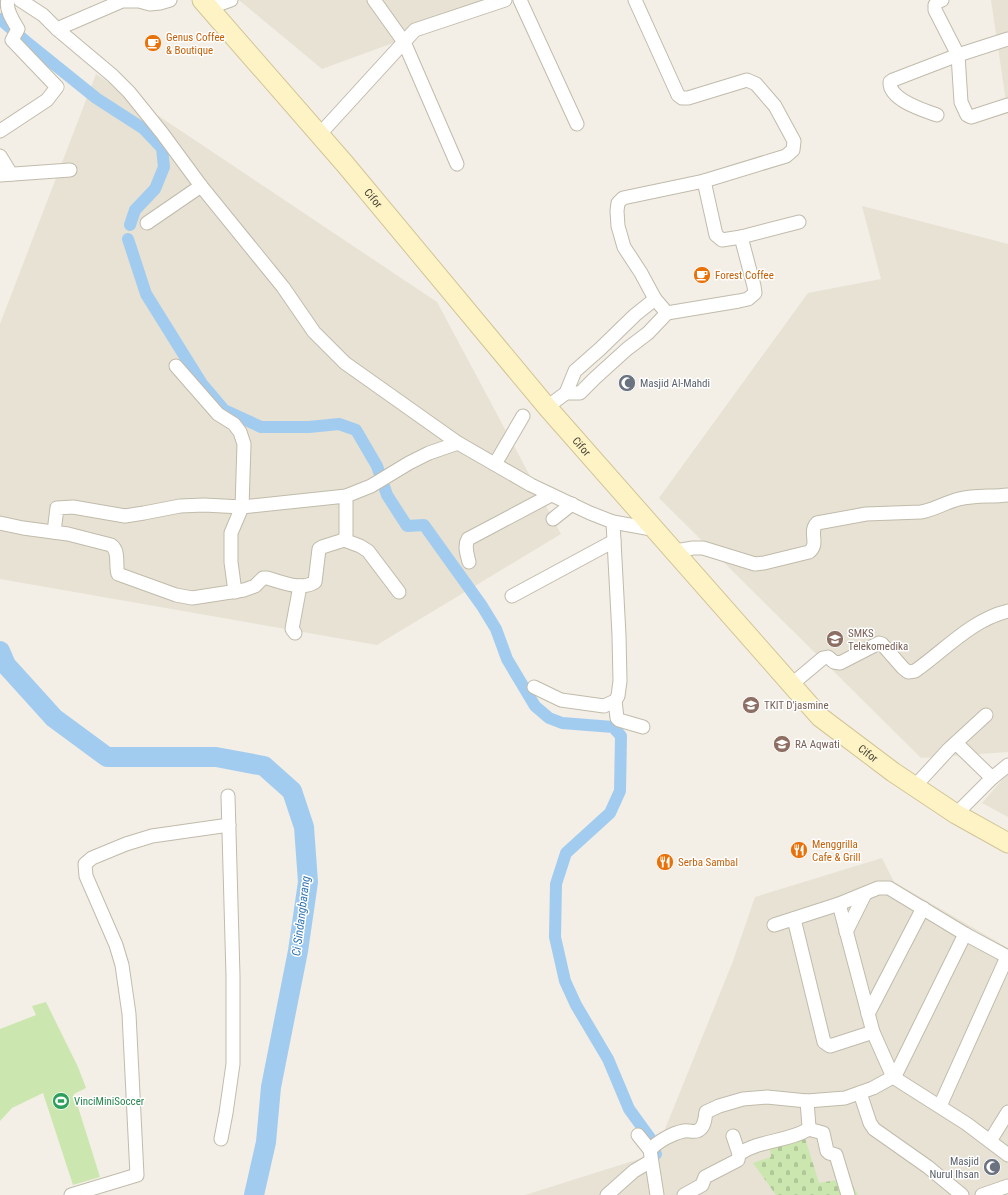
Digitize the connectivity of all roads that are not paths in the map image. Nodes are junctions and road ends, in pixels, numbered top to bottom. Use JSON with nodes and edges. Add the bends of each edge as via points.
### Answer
{"nodes":[{"id":1,"x":8,"y":0,"type":"edge"},
{"id":2,"x":20,"y":0,"type":"edge"},
{"id":3,"x":170,"y":0,"type":"edge"},
{"id":4,"x":232,"y":0,"type":"edge"},
{"id":5,"x":374,"y":0,"type":"edge"},
{"id":6,"x":505,"y":0,"type":"edge"},
{"id":7,"x":520,"y":0,"type":"edge"},
{"id":8,"x":635,"y":0,"type":"edge"},
{"id":9,"x":942,"y":0,"type":"edge"},
{"id":10,"x":205,"y":4,"type":"edge"},
{"id":11,"x":57,"y":29,"type":"junction"},
{"id":12,"x":1008,"y":39,"type":"edge"},
{"id":13,"x":404,"y":42,"type":"junction"},
{"id":14,"x":958,"y":55,"type":"junction"},
{"id":15,"x":1008,"y":105,"type":"edge"},
{"id":16,"x":937,"y":115,"type":"dead end"},
{"id":17,"x":577,"y":124,"type":"dead end"},
{"id":18,"x":0,"y":131,"type":"edge"},
{"id":19,"x":319,"y":135,"type":"junction"},
{"id":20,"x":0,"y":156,"type":"edge"},
{"id":21,"x":457,"y":164,"type":"dead end"},
{"id":22,"x":70,"y":170,"type":"dead end"},
{"id":23,"x":6,"y":175,"type":"edge"},
{"id":24,"x":704,"y":181,"type":"junction"},
{"id":25,"x":200,"y":186,"type":"junction"},
{"id":26,"x":799,"y":222,"type":"dead end"},
{"id":27,"x":147,"y":223,"type":"dead end"},
{"id":28,"x":741,"y":237,"type":"junction"},
{"id":29,"x":655,"y":299,"type":"junction"},
{"id":30,"x":667,"y":313,"type":"junction"},
{"id":31,"x":176,"y":366,"type":"dead end"},
{"id":32,"x":566,"y":393,"type":"junction"},
{"id":33,"x":547,"y":407,"type":"junction"},
{"id":34,"x":523,"y":416,"type":"dead end"},
{"id":35,"x":458,"y":443,"type":"junction"},
{"id":36,"x":495,"y":464,"type":"junction"},
{"id":37,"x":551,"y":495,"type":"junction"},
{"id":38,"x":1008,"y":495,"type":"edge"},
{"id":39,"x":346,"y":496,"type":"junction"},
{"id":40,"x":572,"y":504,"type":"junction"},
{"id":41,"x":242,"y":507,"type":"junction"},
{"id":42,"x":553,"y":519,"type":"dead end"},
{"id":43,"x":0,"y":522,"type":"edge"},
{"id":44,"x":613,"y":522,"type":"junction"},
{"id":45,"x":657,"y":530,"type":"junction"},
{"id":46,"x":54,"y":532,"type":"junction"},
{"id":47,"x":344,"y":540,"type":"junction"},
{"id":48,"x":614,"y":541,"type":"junction"},
{"id":49,"x":675,"y":551,"type":"junction"},
{"id":50,"x":469,"y":562,"type":"dead end"},
{"id":51,"x":300,"y":586,"type":"junction"},
{"id":52,"x":236,"y":592,"type":"junction"},
{"id":53,"x":399,"y":592,"type":"dead end"},
{"id":54,"x":512,"y":596,"type":"dead end"},
{"id":55,"x":1008,"y":610,"type":"edge"},
{"id":56,"x":294,"y":633,"type":"dead end"},
{"id":57,"x":792,"y":684,"type":"junction"},
{"id":58,"x":534,"y":686,"type":"dead end"},
{"id":59,"x":615,"y":701,"type":"junction"},
{"id":60,"x":986,"y":715,"type":"dead end"},
{"id":61,"x":643,"y":727,"type":"dead end"},
{"id":62,"x":956,"y":743,"type":"junction"},
{"id":63,"x":1008,"y":765,"type":"edge"},
{"id":64,"x":992,"y":778,"type":"junction"},
{"id":65,"x":915,"y":786,"type":"junction"},
{"id":66,"x":228,"y":796,"type":"dead end"},
{"id":67,"x":956,"y":814,"type":"junction"},
{"id":68,"x":229,"y":825,"type":"junction"},
{"id":69,"x":1008,"y":843,"type":"edge"},
{"id":70,"x":865,"y":894,"type":"junction"},
{"id":71,"x":839,"y":904,"type":"junction"},
{"id":72,"x":923,"y":908,"type":"junction"},
{"id":73,"x":794,"y":918,"type":"junction"},
{"id":74,"x":774,"y":925,"type":"dead end"},
{"id":75,"x":846,"y":932,"type":"junction"},
{"id":76,"x":965,"y":934,"type":"junction"},
{"id":77,"x":1008,"y":957,"type":"edge"},
{"id":78,"x":868,"y":1014,"type":"junction"},
{"id":79,"x":873,"y":1032,"type":"junction"},
{"id":80,"x":893,"y":1077,"type":"junction"},
{"id":81,"x":860,"y":1093,"type":"junction"},
{"id":82,"x":807,"y":1101,"type":"junction"},
{"id":83,"x":940,"y":1106,"type":"junction"},
{"id":84,"x":1008,"y":1112,"type":"edge"},
{"id":85,"x":809,"y":1127,"type":"junction"},
{"id":86,"x":638,"y":1135,"type":"dead end"},
{"id":87,"x":733,"y":1136,"type":"dead end"},
{"id":88,"x":220,"y":1139,"type":"dead end"},
{"id":89,"x":990,"y":1141,"type":"junction"},
{"id":90,"x":739,"y":1154,"type":"junction"},
{"id":91,"x":651,"y":1155,"type":"junction"},
{"id":92,"x":1008,"y":1155,"type":"edge"},
{"id":93,"x":1008,"y":1186,"type":"edge"},
{"id":94,"x":71,"y":1195,"type":"edge"},
{"id":95,"x":607,"y":1195,"type":"edge"},
{"id":96,"x":656,"y":1195,"type":"edge"},
{"id":97,"x":684,"y":1195,"type":"edge"},
{"id":98,"x":848,"y":1195,"type":"edge"},
{"id":99,"x":962,"y":1195,"type":"edge"},
{"id":100,"x":982,"y":1195,"type":"edge"}],
"edges":[{"from":1,"to":18,"type":"street","via":[[12,20],[18,28],[12,40],[57,87],[47,100]]},
{"from":2,"to":11,"type":"street","via":[[43,15]]},
{"from":3,"to":11,"type":"street","via":[[150,4],[122,1]]},
{"from":4,"to":10,"type":"street"},
{"from":5,"to":13,"type":"street"},
{"from":6,"to":13,"type":"street","via":[[415,30]]},
{"from":7,"to":17,"type":"street"},
{"from":8,"to":24,"type":"street","via":[[678,95],[688,98],[747,80],[756,84],[775,106],[794,141],[793,150],[786,156]]},
{"from":9,"to":14,"type":"street","via":[[937,2],[935,10]]},
{"from":10,"to":19,"type":"street","name":"Cifor"},
{"from":11,"to":25,"type":"street","via":[[113,76],[128,92],[162,133]]},
{"from":12,"to":14,"type":"street"},
{"from":13,"to":19,"type":"street"},
{"from":13,"to":21,"type":"street"},
{"from":14,"to":15,"type":"street","via":[[961,102],[967,115],[971,117]]},
{"from":14,"to":16,"type":"street","via":[[890,82],[893,92],[903,101]]},
{"from":19,"to":33,"type":"street","name":"Cifor"},
{"from":20,"to":23,"type":"street"},
{"from":22,"to":23,"type":"street"},
{"from":24,"to":28,"type":"street","via":[[716,235],[722,240]]},
{"from":24,"to":29,"type":"street","via":[[623,198],[618,203],[618,226],[624,247]]},
{"from":25,"to":27,"type":"street"},
{"from":25,"to":35,"type":"street","via":[[284,287],[314,332],[345,363]]},
{"from":26,"to":28,"type":"street"},
{"from":28,"to":30,"type":"street","via":[[755,293],[739,301]]},
{"from":29,"to":30,"type":"street"},
{"from":29,"to":32,"type":"street","via":[[635,314],[575,371]]},
{"from":30,"to":32,"type":"street","via":[[580,393]]},
{"from":31,"to":41,"type":"street","via":[[218,414],[234,424],[240,432],[244,444]]},
{"from":32,"to":33,"type":"street"},
{"from":33,"to":45,"type":"street","name":"Cifor"},
{"from":34,"to":36,"type":"street"},
{"from":35,"to":36,"type":"street"},
{"from":35,"to":39,"type":"street","via":[[429,453],[371,486]]},
{"from":36,"to":37,"type":"street"},
{"from":37,"to":40,"type":"street"},
{"from":37,"to":50,"type":"street","via":[[468,539],[466,550]]},
{"from":38,"to":49,"type":"street","via":[[957,499],[928,511],[866,514],[817,523],[813,532],[815,541],[812,550],[764,563],[755,564],[703,548]]},
{"from":39,"to":41,"type":"street"},
{"from":39,"to":47,"type":"street"},
{"from":40,"to":42,"type":"street"},
{"from":40,"to":44,"type":"street"},
{"from":41,"to":46,"type":"street","via":[[180,506],[124,516],[62,507],[57,508]]},
{"from":41,"to":52,"type":"street","via":[[231,533],[231,562]]},
{"from":43,"to":46,"type":"street"},
{"from":44,"to":45,"type":"street"},
{"from":44,"to":48,"type":"street"},
{"from":45,"to":49,"type":"street","name":"Cifor"},
{"from":46,"to":52,"type":"street","via":[[111,545],[116,552],[118,574],[176,595],[192,598]]},
{"from":47,"to":51,"type":"street","via":[[322,546],[318,553],[315,582]]},
{"from":47,"to":53,"type":"street","via":[[368,551]]},
{"from":48,"to":54,"type":"street"},
{"from":48,"to":59,"type":"street","via":[[620,681]]},
{"from":49,"to":57,"type":"street","name":"Cifor"},
{"from":51,"to":52,"type":"street","via":[[267,578],[260,580],[255,586]]},
{"from":51,"to":56,"type":"street","via":[[292,625]]},
{"from":55,"to":57,"type":"street","via":[[985,618],[915,671],[908,672],[902,668],[879,643],[840,663],[828,657],[823,658]]},
{"from":57,"to":65,"type":"street","name":"Cifor","via":[[820,716]]},
{"from":58,"to":59,"type":"street","via":[[561,700],[604,706]]},
{"from":59,"to":61,"type":"street","via":[[619,720]]},
{"from":60,"to":62,"type":"street"},
{"from":62,"to":64,"type":"street"},
{"from":62,"to":65,"type":"street"},
{"from":63,"to":64,"type":"street"},
{"from":64,"to":67,"type":"street"},
{"from":65,"to":67,"type":"street","name":"Cifor"},
{"from":66,"to":68,"type":"street"},
{"from":67,"to":69,"type":"street","name":"Cifor"},
{"from":68,"to":88,"type":"street","via":[[233,1064]]},
{"from":68,"to":94,"type":"street","via":[[152,836],[92,858],[85,864],[86,876],[122,965],[129,1014],[137,1175]]},
{"from":70,"to":71,"type":"street"},
{"from":70,"to":72,"type":"street","via":[[878,888],[889,888]]},
{"from":70,"to":75,"type":"street"},
{"from":71,"to":73,"type":"street"},
{"from":71,"to":75,"type":"street"},
{"from":72,"to":76,"type":"street"},
{"from":72,"to":78,"type":"street"},
{"from":73,"to":74,"type":"street"},
{"from":73,"to":79,"type":"street","via":[[824,1042],[830,1046]]},
{"from":75,"to":78,"type":"street"},
{"from":76,"to":77,"type":"street"},
{"from":76,"to":80,"type":"street"},
{"from":77,"to":83,"type":"street"},
{"from":78,"to":79,"type":"street"},
{"from":79,"to":80,"type":"street"},
{"from":80,"to":81,"type":"street"},
{"from":80,"to":83,"type":"street"},
{"from":81,"to":82,"type":"street","via":[[845,1098]]},
{"from":81,"to":99,"type":"street","via":[[874,1129]]},
{"from":82,"to":85,"type":"street"},
{"from":82,"to":91,"type":"street","via":[[767,1097],[743,1098],[730,1102],[706,1112],[703,1126],[699,1130],[672,1135]]},
{"from":83,"to":89,"type":"street"},
{"from":84,"to":89,"type":"street"},
{"from":85,"to":90,"type":"street","via":[[804,1132],[750,1148]]},
{"from":85,"to":98,"type":"street","via":[[823,1133],[827,1151],[836,1155]]},
{"from":86,"to":91,"type":"street"},
{"from":87,"to":90,"type":"street"},
{"from":89,"to":92,"type":"street"},
{"from":90,"to":97,"type":"street","via":[[738,1160],[705,1177],[702,1185]]},
{"from":91,"to":95,"type":"street"},
{"from":91,"to":96,"type":"street"},
{"from":93,"to":100,"type":"street"}]}
